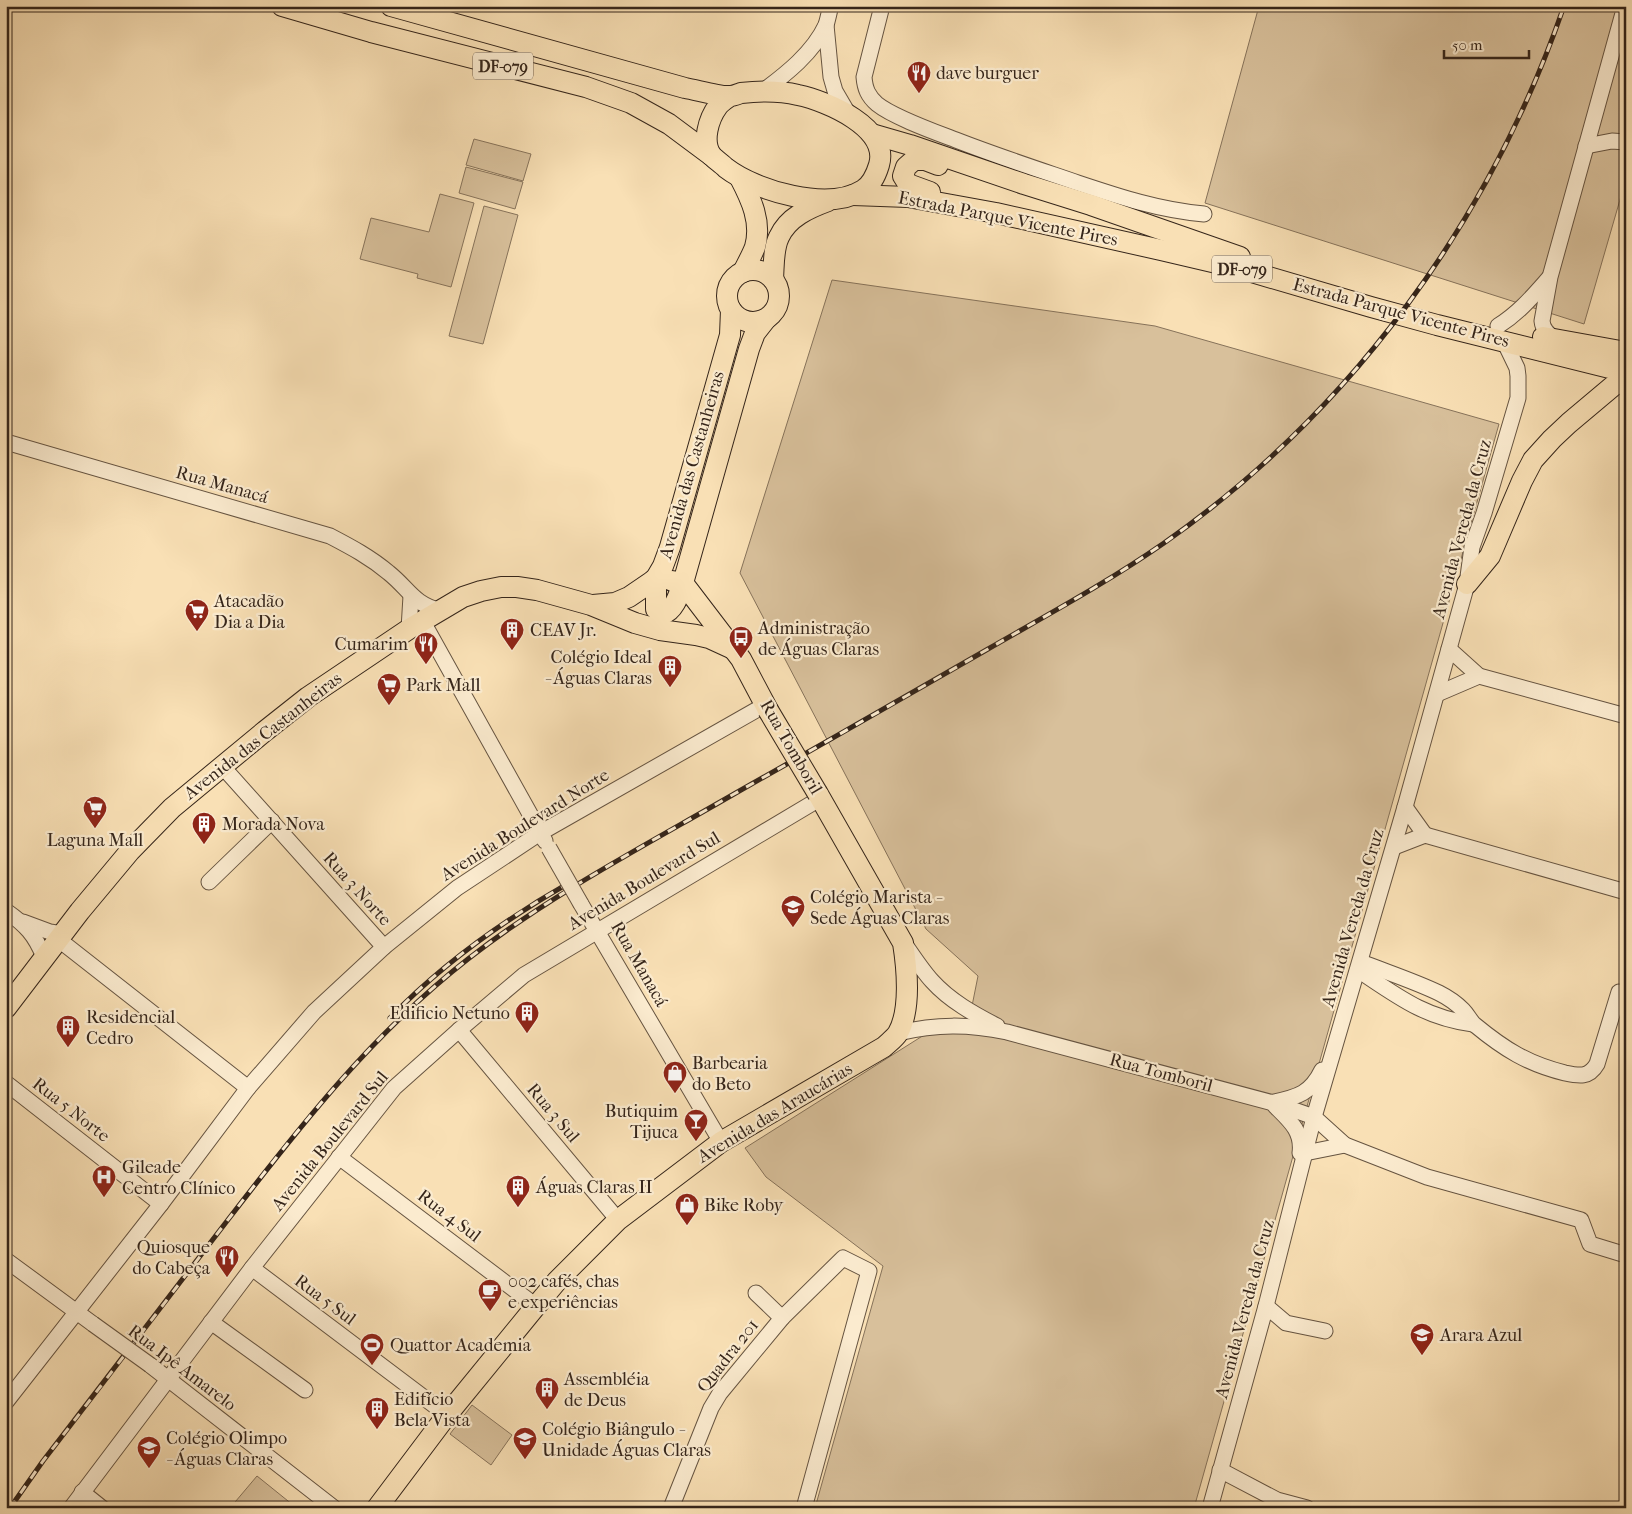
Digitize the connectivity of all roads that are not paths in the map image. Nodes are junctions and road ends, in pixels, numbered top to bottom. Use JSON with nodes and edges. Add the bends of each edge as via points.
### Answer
{"nodes":[{"id":1,"x":282,"y":6,"type":"edge"},
{"id":2,"x":391,"y":6,"type":"edge"},
{"id":3,"x":831,"y":6,"type":"edge"},
{"id":4,"x":882,"y":6,"type":"edge"},
{"id":5,"x":1625,"y":6,"type":"edge"},
{"id":6,"x":826,"y":25,"type":"junction"},
{"id":7,"x":762,"y":92,"type":"junction"},
{"id":8,"x":730,"y":96,"type":"junction"},
{"id":9,"x":849,"y":115,"type":"junction"},
{"id":10,"x":872,"y":134,"type":"junction"},
{"id":11,"x":1626,"y":142,"type":"edge"},
{"id":12,"x":1586,"y":146,"type":"junction"},
{"id":13,"x":712,"y":156,"type":"junction"},
{"id":14,"x":740,"y":178,"type":"junction"},
{"id":15,"x":1024,"y":184,"type":"junction"},
{"id":16,"x":853,"y":195,"type":"junction"},
{"id":17,"x":832,"y":199,"type":"junction"},
{"id":18,"x":996,"y":213,"type":"junction"},
{"id":19,"x":1204,"y":214,"type":"dead end"},
{"id":20,"x":743,"y":272,"type":"junction"},
{"id":21,"x":1550,"y":277,"type":"junction"},
{"id":22,"x":773,"y":279,"type":"junction"},
{"id":23,"x":731,"y":310,"type":"junction"},
{"id":24,"x":766,"y":318,"type":"junction"},
{"id":25,"x":1501,"y":333,"type":"junction"},
{"id":26,"x":1558,"y":341,"type":"junction"},
{"id":27,"x":1626,"y":352,"type":"edge"},
{"id":28,"x":1626,"y":372,"type":"edge"},
{"id":29,"x":1626,"y":380,"type":"edge"},
{"id":30,"x":6,"y":442,"type":"edge"},
{"id":31,"x":656,"y":578,"type":"junction"},
{"id":32,"x":683,"y":583,"type":"junction"},
{"id":33,"x":1467,"y":584,"type":"junction"},
{"id":34,"x":411,"y":596,"type":"junction"},
{"id":35,"x":591,"y":605,"type":"junction"},
{"id":36,"x":440,"y":611,"type":"junction"},
{"id":37,"x":416,"y":625,"type":"junction"},
{"id":38,"x":1449,"y":648,"type":"junction"},
{"id":39,"x":733,"y":649,"type":"junction"},
{"id":40,"x":1479,"y":676,"type":"junction"},
{"id":41,"x":1437,"y":694,"type":"junction"},
{"id":42,"x":766,"y":707,"type":"junction"},
{"id":43,"x":1626,"y":716,"type":"edge"},
{"id":44,"x":222,"y":766,"type":"junction"},
{"id":45,"x":819,"y":796,"type":"junction"},
{"id":46,"x":1405,"y":807,"type":"junction"},
{"id":47,"x":272,"y":821,"type":"junction"},
{"id":48,"x":540,"y":833,"type":"junction"},
{"id":49,"x":1425,"y":835,"type":"junction"},
{"id":50,"x":1394,"y":847,"type":"junction"},
{"id":51,"x":210,"y":882,"type":"dead end"},
{"id":52,"x":1626,"y":892,"type":"edge"},
{"id":53,"x":6,"y":910,"type":"edge"},
{"id":54,"x":21,"y":922,"type":"junction"},
{"id":55,"x":597,"y":930,"type":"junction"},
{"id":56,"x":60,"y":936,"type":"junction"},
{"id":57,"x":903,"y":942,"type":"junction"},
{"id":58,"x":384,"y":948,"type":"junction"},
{"id":59,"x":44,"y":957,"type":"junction"},
{"id":60,"x":1360,"y":966,"type":"junction"},
{"id":61,"x":1619,"y":992,"type":"dead end"},
{"id":62,"x":6,"y":1008,"type":"edge"},
{"id":63,"x":1473,"y":1024,"type":"junction"},
{"id":64,"x":459,"y":1030,"type":"junction"},
{"id":65,"x":1007,"y":1032,"type":"junction"},
{"id":66,"x":898,"y":1033,"type":"junction"},
{"id":67,"x":1334,"y":1044,"type":"junction"},
{"id":68,"x":6,"y":1083,"type":"edge"},
{"id":69,"x":248,"y":1088,"type":"junction"},
{"id":70,"x":1272,"y":1103,"type":"junction"},
{"id":71,"x":1314,"y":1117,"type":"junction"},
{"id":72,"x":721,"y":1142,"type":"junction"},
{"id":73,"x":1345,"y":1145,"type":"junction"},
{"id":74,"x":1305,"y":1153,"type":"junction"},
{"id":75,"x":339,"y":1156,"type":"junction"},
{"id":76,"x":161,"y":1204,"type":"junction"},
{"id":77,"x":1291,"y":1206,"type":"junction"},
{"id":78,"x":618,"y":1220,"type":"junction"},
{"id":79,"x":1626,"y":1254,"type":"edge"},
{"id":80,"x":6,"y":1260,"type":"edge"},
{"id":81,"x":252,"y":1268,"type":"junction"},
{"id":82,"x":756,"y":1293,"type":"dead end"},
{"id":83,"x":536,"y":1306,"type":"junction"},
{"id":84,"x":1266,"y":1306,"type":"junction"},
{"id":85,"x":75,"y":1312,"type":"junction"},
{"id":86,"x":782,"y":1318,"type":"junction"},
{"id":87,"x":211,"y":1322,"type":"junction"},
{"id":88,"x":1286,"y":1323,"type":"junction"},
{"id":89,"x":1325,"y":1331,"type":"dead end"},
{"id":90,"x":1258,"y":1333,"type":"junction"},
{"id":91,"x":168,"y":1378,"type":"junction"},
{"id":92,"x":305,"y":1390,"type":"dead end"},
{"id":93,"x":6,"y":1402,"type":"edge"},
{"id":94,"x":447,"y":1414,"type":"junction"},
{"id":95,"x":1220,"y":1470,"type":"junction"},
{"id":96,"x":82,"y":1492,"type":"junction"},
{"id":97,"x":70,"y":1508,"type":"edge"},
{"id":98,"x":102,"y":1508,"type":"edge"},
{"id":99,"x":334,"y":1508,"type":"edge"},
{"id":100,"x":377,"y":1508,"type":"edge"},
{"id":101,"x":671,"y":1508,"type":"edge"},
{"id":102,"x":804,"y":1508,"type":"edge"},
{"id":103,"x":1210,"y":1508,"type":"edge"},
{"id":104,"x":1307,"y":1508,"type":"edge"}],
"edges":[{"from":1,"to":13,"type":"main road","number":"DF-079","via":[[586,87],[668,124]]},
{"from":2,"to":8,"type":"main road","number":"DF-079","via":[[686,88]]},
{"from":3,"to":6,"type":"street"},
{"from":4,"to":19,"type":"street","via":[[864,77],[870,97],[882,108],[987,152],[1115,195],[1177,212]]},
{"from":5,"to":12,"type":"street"},
{"from":6,"to":7,"type":"street","via":[[796,64]]},
{"from":6,"to":9,"type":"street","via":[[831,77],[835,92]]},
{"from":7,"to":8,"type":"main road","number":"DF-079"},
{"from":7,"to":9,"type":"main road","number":"DF-079","via":[[798,95]]},
{"from":8,"to":13,"type":"main road","via":[[719,105],[710,120],[707,134],[708,150]]},
{"from":9,"to":10,"type":"main road","number":"DF-079"},
{"from":10,"to":15,"type":"main road","name":"Estrada Parque Vicente Pires","number":"DF-079"},
{"from":10,"to":16,"type":"main road","number":"DF-079","via":[[880,148],[877,172],[864,190]]},
{"from":11,"to":12,"type":"street"},
{"from":12,"to":21,"type":"street"},
{"from":13,"to":14,"type":"main road","number":"DF-079"},
{"from":14,"to":17,"type":"main road","number":"DF-079","via":[[785,194]]},
{"from":14,"to":20,"type":"main road","via":[[753,202],[757,223],[755,245]]},
{"from":15,"to":18,"type":"main road","via":[[1014,186],[925,160],[914,160],[906,167],[903,176],[908,184],[966,200]]},
{"from":15,"to":25,"type":"main road","name":"Estrada Parque Vicente Pires","number":"DF-079","via":[[1238,256]]},
{"from":16,"to":17,"type":"main road","number":"DF-079"},
{"from":16,"to":18,"type":"main road","name":"Estrada Parque Vicente Pires","number":"DF-079","via":[[908,196]]},
{"from":17,"to":22,"type":"main road","via":[[805,210],[783,230],[778,238]]},
{"from":18,"to":25,"type":"main road","name":"Estrada Parque Vicente Pires","number":"DF-079","via":[[1238,268],[1371,307]]},
{"from":20,"to":22,"type":"main road","via":[[759,271]]},
{"from":20,"to":23,"type":"main road","via":[[728,288]]},
{"from":21,"to":25,"type":"street","via":[[1510,318]]},
{"from":21,"to":26,"type":"street","via":[[1542,321],[1546,331]]},
{"from":22,"to":24,"type":"main road","via":[[779,300],[772,314]]},
{"from":23,"to":24,"type":"main road","via":[[741,319],[754,322]]},
{"from":23,"to":31,"type":"main road","name":"Avenida das Castanheiras","via":[[730,335],[670,547]]},
{"from":24,"to":32,"type":"main road","name":"Avenida das Castanheiras","via":[[749,349]]},
{"from":25,"to":26,"type":"main road","name":"Estrada Parque Vicente Pires","number":"DF-079"},
{"from":25,"to":28,"type":"main road","name":"Estrada Parque Vicente Pires","number":"DF-079"},
{"from":25,"to":33,"type":"street","name":"Avenida Vereda da Cruz","via":[[1517,368],[1518,398],[1472,547]]},
{"from":26,"to":27,"type":"main road","name":"Estrada Parque Vicente Pires","number":"DF-079"},
{"from":29,"to":33,"type":"main road","via":[[1613,386],[1569,423],[1533,460],[1490,556]]},
{"from":30,"to":34,"type":"street","name":"Rua Manacá","via":[[330,536],[368,556]]},
{"from":31,"to":32,"type":"main road"},
{"from":31,"to":32,"type":"main road","name":"Avenida das Castanheiras","via":[[656,609],[663,614],[670,611]]},
{"from":31,"to":35,"type":"main road","name":"Avenida das Castanheiras","via":[[615,603]]},
{"from":32,"to":39,"type":"main road","name":"Rua Tomboril"},
{"from":33,"to":38,"type":"street","name":"Avenida Vereda da Cruz"},
{"from":34,"to":36,"type":"street","name":"Rua Manacá"},
{"from":34,"to":37,"type":"street"},
{"from":35,"to":36,"type":"main road","name":"Avenida das Castanheiras","via":[[536,590],[501,587],[463,597]]},
{"from":35,"to":39,"type":"main road","name":"Avenida das Castanheiras","via":[[636,624],[709,638]]},
{"from":36,"to":37,"type":"main road","name":"Avenida das Castanheiras"},
{"from":37,"to":44,"type":"main road","name":"Avenida das Castanheiras","via":[[308,697]]},
{"from":37,"to":48,"type":"street","name":"Rua Manacá"},
{"from":38,"to":40,"type":"street"},
{"from":38,"to":41,"type":"street","name":"Avenida Vereda da Cruz"},
{"from":39,"to":42,"type":"main road","name":"Rua Tomboril"},
{"from":40,"to":41,"type":"street"},
{"from":40,"to":43,"type":"street"},
{"from":41,"to":46,"type":"street","name":"Avenida Vereda da Cruz"},
{"from":42,"to":45,"type":"main road","name":"Rua Tomboril","bridge":true},
{"from":42,"to":48,"type":"street","name":"Avenida Boulevard Norte"},
{"from":44,"to":47,"type":"street","name":"Rua 3 Norte"},
{"from":44,"to":56,"type":"main road","name":"Avenida das Castanheiras","via":[[172,808],[130,851]]},
{"from":45,"to":55,"type":"street","name":"Avenida Boulevard Sul"},
{"from":45,"to":57,"type":"main road","name":"Rua Tomboril"},
{"from":46,"to":49,"type":"street"},
{"from":46,"to":50,"type":"street","name":"Avenida Vereda da Cruz"},
{"from":47,"to":51,"type":"street"},
{"from":47,"to":58,"type":"street","name":"Rua 3 Norte"},
{"from":48,"to":55,"type":"street","name":"Rua Manacá","bridge":true},
{"from":48,"to":58,"type":"street","name":"Avenida Boulevard Norte","via":[[457,888]]},
{"from":49,"to":50,"type":"street"},
{"from":49,"to":52,"type":"street"},
{"from":50,"to":60,"type":"street","name":"Avenida Vereda da Cruz"},
{"from":53,"to":54,"type":"street"},
{"from":54,"to":56,"type":"street"},
{"from":54,"to":59,"type":"street","via":[[34,936]]},
{"from":55,"to":64,"type":"street","name":"Avenida Boulevard Sul","via":[[524,975]]},
{"from":55,"to":72,"type":"street","name":"Rua Manacá"},
{"from":56,"to":59,"type":"main road","name":"Avenida das Castanheiras"},
{"from":56,"to":69,"type":"street"},
{"from":57,"to":65,"type":"street","name":"Rua Tomboril","via":[[943,992]]},
{"from":57,"to":66,"type":"main road","name":"Rua Tomboril","via":[[907,967],[906,999]]},
{"from":58,"to":69,"type":"street","name":"Avenida Boulevard Norte","via":[[314,1012]]},
{"from":59,"to":62,"type":"main road","name":"Avenida das Castanheiras"},
{"from":60,"to":63,"type":"street","via":[[1422,1011]]},
{"from":60,"to":63,"type":"street","via":[[1439,993],[1463,1010]]},
{"from":60,"to":67,"type":"street","name":"Avenida Vereda da Cruz"},
{"from":61,"to":63,"type":"street","via":[[1597,1064],[1584,1076],[1561,1072],[1517,1056]]},
{"from":64,"to":75,"type":"street","name":"Avenida Boulevard Sul","via":[[394,1088]]},
{"from":64,"to":78,"type":"street","name":"Rua 3 Sul"},
{"from":65,"to":66,"type":"street","name":"Rua Tomboril","via":[[950,1025]]},
{"from":65,"to":70,"type":"street","name":"Rua Tomboril"},
{"from":66,"to":72,"type":"main road","name":"Avenida das Araucárias","via":[[884,1047]]},
{"from":67,"to":70,"type":"street","via":[[1312,1087],[1291,1099]]},
{"from":67,"to":71,"type":"street","name":"Avenida Vereda da Cruz"},
{"from":68,"to":76,"type":"street","name":"Rua 5 Norte"},
{"from":69,"to":76,"type":"street","name":"Avenida Boulevard Norte"},
{"from":70,"to":71,"type":"street","name":"Rua Tomboril"},
{"from":70,"to":77,"type":"street","via":[[1292,1122],[1300,1137]]},
{"from":71,"to":73,"type":"street"},
{"from":71,"to":74,"type":"street","name":"Avenida Vereda da Cruz"},
{"from":72,"to":78,"type":"main road","name":"Avenida das Araucárias"},
{"from":73,"to":74,"type":"street"},
{"from":73,"to":79,"type":"street","via":[[1427,1177],[1581,1220],[1590,1244]]},
{"from":74,"to":77,"type":"street","name":"Avenida Vereda da Cruz"},
{"from":75,"to":81,"type":"street","name":"Avenida Boulevard Sul"},
{"from":75,"to":83,"type":"street","name":"Rua 4 Sul"},
{"from":76,"to":85,"type":"street","name":"Avenida Boulevard Norte"},
{"from":77,"to":84,"type":"street","name":"Avenida Vereda da Cruz"},
{"from":78,"to":83,"type":"main road","name":"Avenida das Araucárias"},
{"from":80,"to":85,"type":"street","name":"Rua Ipê Amarelo"},
{"from":81,"to":87,"type":"street","name":"Avenida Boulevard Sul"},
{"from":81,"to":94,"type":"street","name":"Rua 5 Sul"},
{"from":82,"to":86,"type":"street","name":"Quadra 201"},
{"from":83,"to":94,"type":"main road","name":"Avenida das Araucárias"},
{"from":84,"to":88,"type":"street"},
{"from":84,"to":90,"type":"street","name":"Avenida Vereda da Cruz"},
{"from":85,"to":91,"type":"street","name":"Rua Ipê Amarelo","bridge":true},
{"from":85,"to":93,"type":"street","name":"Avenida Boulevard Norte"},
{"from":86,"to":101,"type":"street","name":"Quadra 201","via":[[711,1408]]},
{"from":86,"to":102,"type":"street","via":[[842,1258],[870,1271]]},
{"from":87,"to":91,"type":"street","name":"Avenida Boulevard Sul"},
{"from":87,"to":92,"type":"street"},
{"from":88,"to":89,"type":"street"},
{"from":88,"to":90,"type":"street"},
{"from":90,"to":95,"type":"street","name":"Avenida Vereda da Cruz"},
{"from":91,"to":96,"type":"street","name":"Avenida Boulevard Sul"},
{"from":91,"to":99,"type":"street","name":"Rua Ipê Amarelo"},
{"from":94,"to":100,"type":"main road","name":"Avenida das Araucárias"},
{"from":95,"to":103,"type":"street","name":"Avenida Vereda da Cruz"},
{"from":95,"to":104,"type":"street","via":[[1277,1500]]},
{"from":96,"to":97,"type":"street","name":"Avenida Boulevard Sul"},
{"from":96,"to":98,"type":"street"}]}
